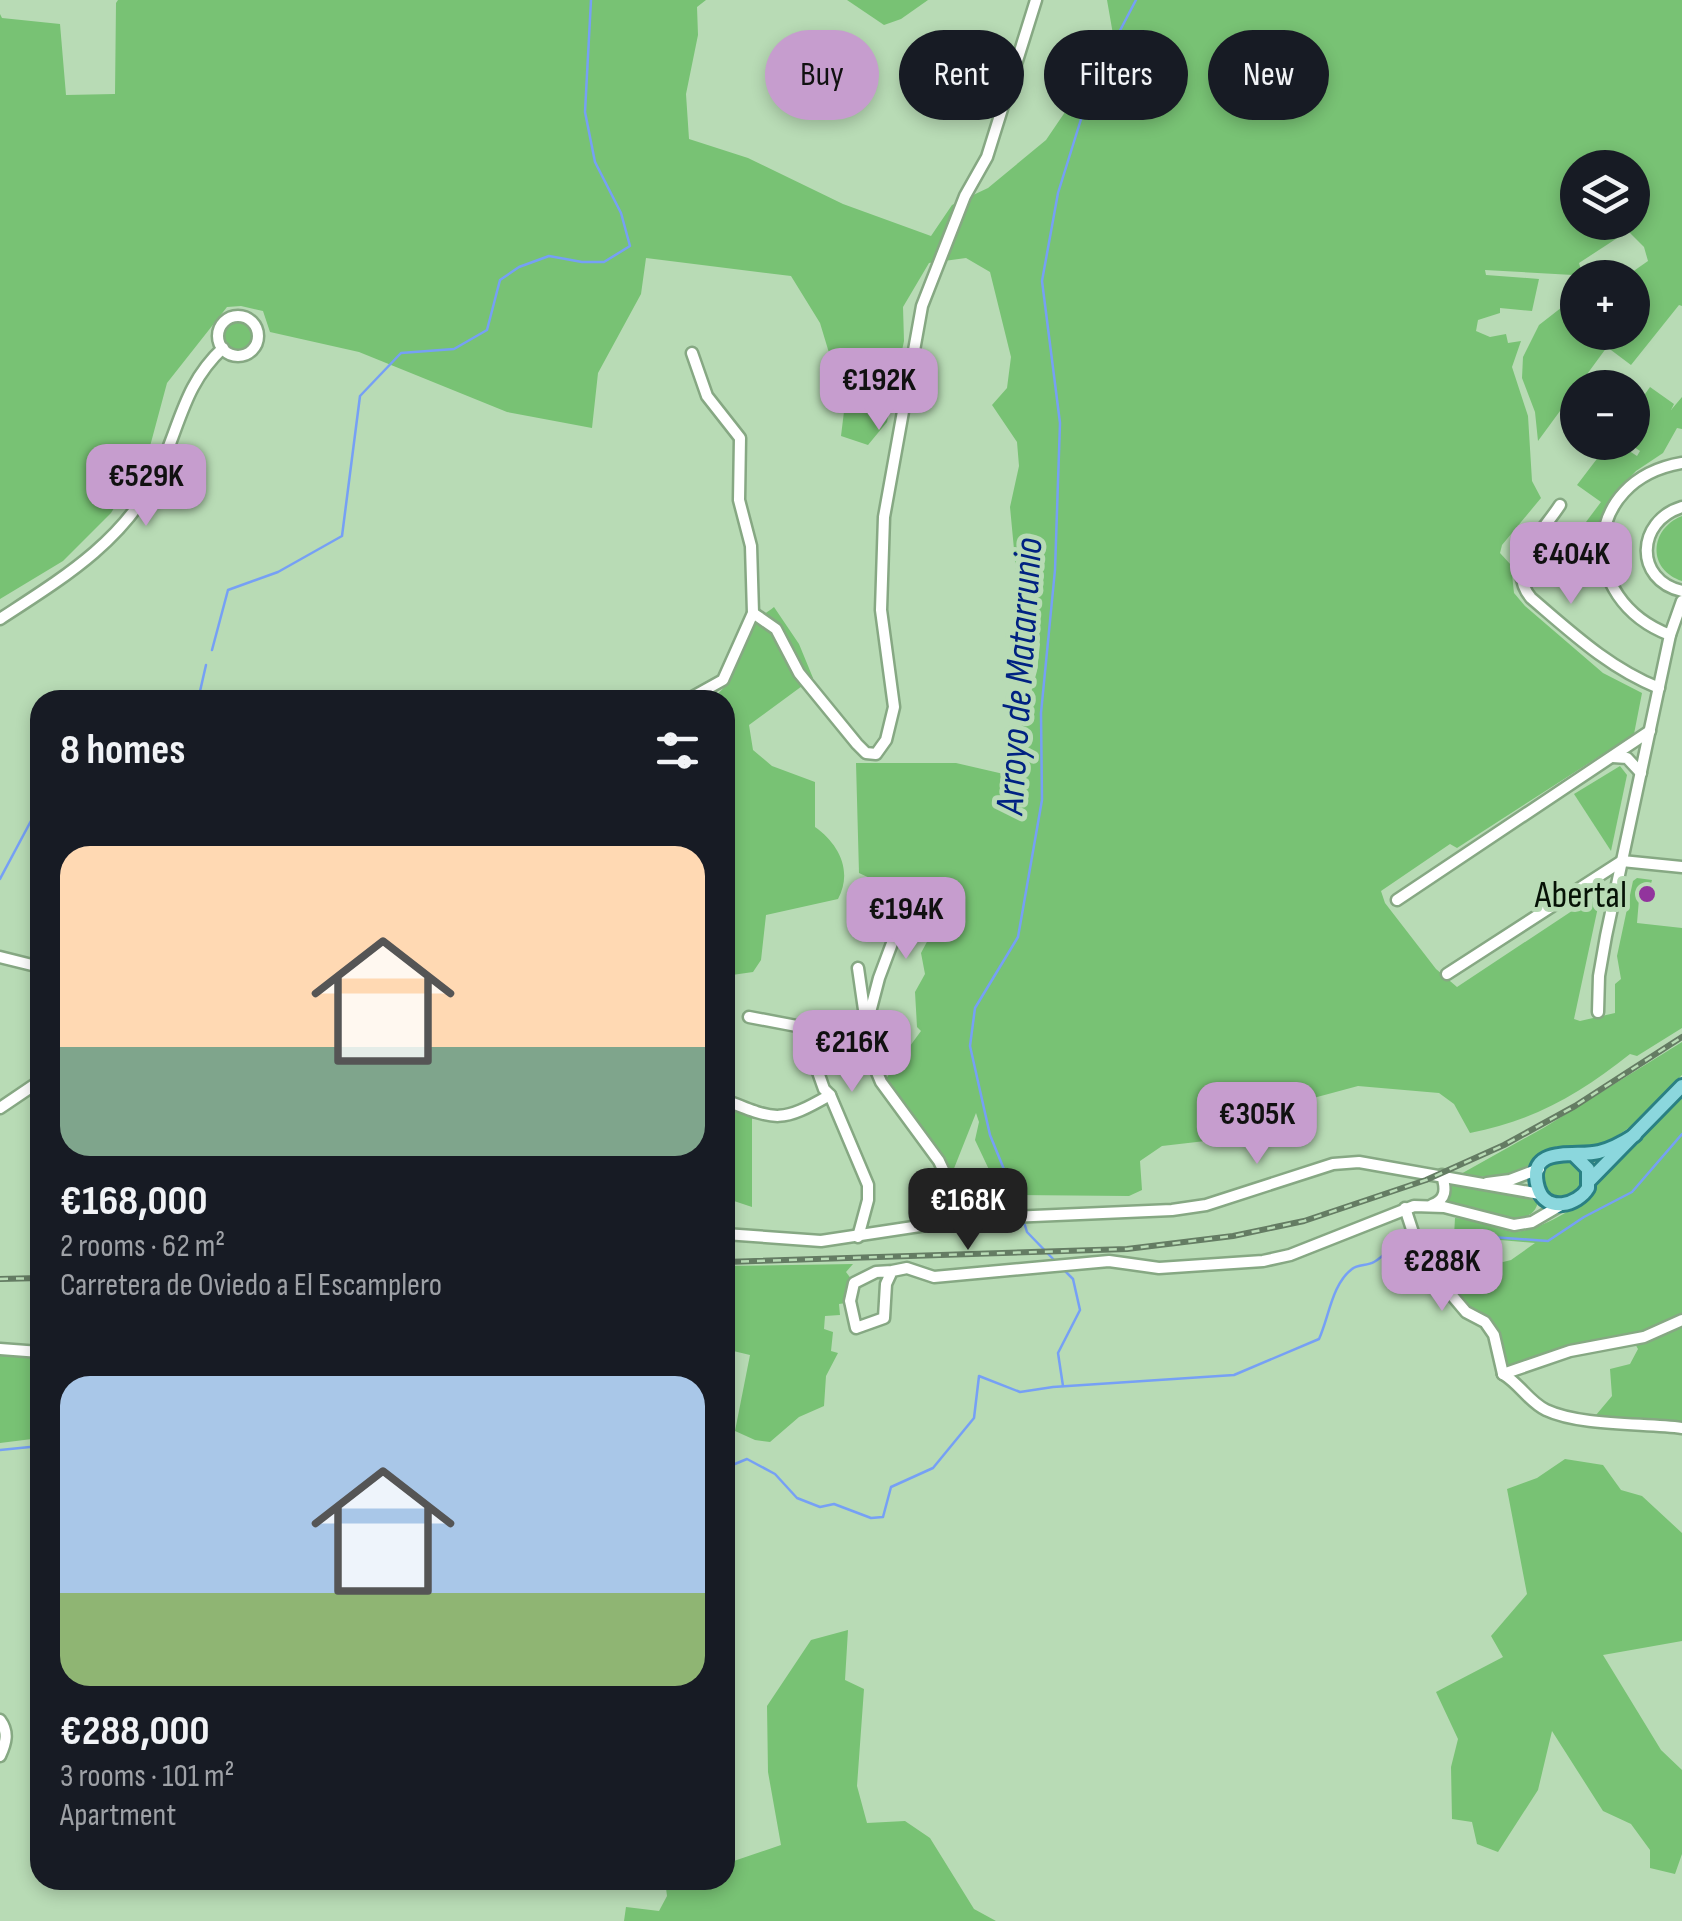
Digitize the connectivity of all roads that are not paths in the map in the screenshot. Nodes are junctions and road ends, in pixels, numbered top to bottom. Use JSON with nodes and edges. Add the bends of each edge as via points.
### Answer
{"nodes":[{"id":1,"x":1036,"y":0,"type":"edge"},
{"id":2,"x":222,"y":348,"type":"dead end"},
{"id":3,"x":692,"y":353,"type":"dead end"},
{"id":4,"x":1682,"y":463,"type":"edge"},
{"id":5,"x":1560,"y":505,"type":"dead end"},
{"id":6,"x":1682,"y":507,"type":"edge"},
{"id":7,"x":1678,"y":590,"type":"edge"},
{"id":8,"x":1679,"y":606,"type":"edge"},
{"id":9,"x":753,"y":613,"type":"junction"},
{"id":10,"x":0,"y":619,"type":"edge"},
{"id":11,"x":1670,"y":635,"type":"junction"},
{"id":12,"x":1659,"y":688,"type":"junction"},
{"id":13,"x":705,"y":690,"type":"edge"},
{"id":14,"x":1650,"y":731,"type":"junction"},
{"id":15,"x":1612,"y":757,"type":"junction"},
{"id":16,"x":1641,"y":773,"type":"junction"},
{"id":17,"x":1622,"y":861,"type":"junction"},
{"id":18,"x":1682,"y":868,"type":"edge"},
{"id":19,"x":913,"y":887,"type":"dead end"},
{"id":20,"x":1575,"y":892,"type":"junction"},
{"id":21,"x":1397,"y":900,"type":"dead end"},
{"id":22,"x":1612,"y":906,"type":"junction"},
{"id":23,"x":0,"y":956,"type":"edge"},
{"id":24,"x":30,"y":965,"type":"edge"},
{"id":25,"x":858,"y":968,"type":"dead end"},
{"id":26,"x":1447,"y":974,"type":"dead end"},
{"id":27,"x":1598,"y":1012,"type":"dead end"},
{"id":28,"x":750,"y":1017,"type":"dead end"},
{"id":29,"x":866,"y":1026,"type":"junction"},
{"id":30,"x":1682,"y":1086,"type":"edge"},
{"id":31,"x":30,"y":1088,"type":"edge"},
{"id":32,"x":830,"y":1095,"type":"junction"},
{"id":33,"x":735,"y":1104,"type":"edge"},
{"id":34,"x":0,"y":1108,"type":"edge"},
{"id":35,"x":1635,"y":1135,"type":"junction"},
{"id":36,"x":1573,"y":1154,"type":"junction"},
{"id":37,"x":1539,"y":1168,"type":"junction"},
{"id":38,"x":1442,"y":1175,"type":"junction"},
{"id":39,"x":1590,"y":1180,"type":"junction"},
{"id":40,"x":1481,"y":1183,"type":"junction"},
{"id":41,"x":1542,"y":1196,"type":"junction"},
{"id":42,"x":1432,"y":1205,"type":"junction"},
{"id":43,"x":1562,"y":1205,"type":"junction"},
{"id":44,"x":1404,"y":1208,"type":"junction"},
{"id":45,"x":966,"y":1219,"type":"junction"},
{"id":46,"x":1532,"y":1222,"type":"junction"},
{"id":47,"x":735,"y":1235,"type":"edge"},
{"id":48,"x":858,"y":1237,"type":"junction"},
{"id":49,"x":892,"y":1271,"type":"junction"},
{"id":50,"x":1682,"y":1320,"type":"edge"},
{"id":51,"x":0,"y":1349,"type":"edge"},
{"id":52,"x":30,"y":1351,"type":"edge"},
{"id":53,"x":1503,"y":1374,"type":"junction"},
{"id":54,"x":1682,"y":1428,"type":"edge"},
{"id":55,"x":0,"y":1720,"type":"edge"},
{"id":56,"x":0,"y":1756,"type":"edge"}],
"edges":[{"from":1,"to":9,"type":"street","via":[[987,157],[922,306],[884,517],[881,610],[894,708],[876,754],[857,744],[799,673],[776,629]]},
{"from":2,"to":10,"type":"street","via":[[187,394],[154,480],[126,521],[86,562]]},
{"from":3,"to":9,"type":"street","via":[[707,396],[740,438],[739,500],[752,546]]},
{"from":4,"to":11,"type":"street","via":[[1650,473],[1624,494],[1603,544],[1607,577],[1619,599],[1636,618]]},
{"from":5,"to":12,"type":"street","via":[[1523,560],[1522,586],[1602,658]]},
{"from":6,"to":7,"type":"street","via":[[1660,519],[1648,540],[1652,568]]},
{"from":7,"to":8,"type":"street"},
{"from":8,"to":11,"type":"street"},
{"from":9,"to":13,"type":"street","via":[[723,680]]},
{"from":11,"to":12,"type":"street"},
{"from":12,"to":14,"type":"street"},
{"from":14,"to":15,"type":"street"},
{"from":14,"to":16,"type":"street"},
{"from":15,"to":16,"type":"street","via":[[1626,758]]},
{"from":15,"to":21,"type":"street"},
{"from":16,"to":17,"type":"street"},
{"from":17,"to":18,"type":"street"},
{"from":17,"to":20,"type":"street"},
{"from":17,"to":22,"type":"street"},
{"from":19,"to":29,"type":"street"},
{"from":20,"to":22,"type":"street","via":[[1600,893]]},
{"from":20,"to":26,"type":"street"},
{"from":22,"to":27,"type":"street"},
{"from":23,"to":24,"type":"street"},
{"from":25,"to":29,"type":"street"},
{"from":28,"to":32,"type":"street","via":[[802,1027]]},
{"from":29,"to":45,"type":"street","via":[[881,1082],[938,1161]]},
{"from":30,"to":35,"type":"main road"},
{"from":31,"to":34,"type":"street"},
{"from":32,"to":33,"type":"street","via":[[784,1118]]},
{"from":32,"to":48,"type":"street","via":[[868,1186]]},
{"from":35,"to":36,"type":"main road","via":[[1597,1153]]},
{"from":35,"to":39,"type":"main road"},
{"from":36,"to":37,"type":"main road","via":[[1554,1154]]},
{"from":36,"to":39,"type":"main road"},
{"from":37,"to":40,"type":"street"},
{"from":37,"to":41,"type":"main road"},
{"from":38,"to":40,"type":"street"},
{"from":38,"to":42,"type":"street","via":[[1445,1194]]},
{"from":38,"to":45,"type":"street","via":[[1383,1164],[1332,1164],[1172,1210]]},
{"from":39,"to":43,"type":"main road","via":[[1578,1200]]},
{"from":40,"to":41,"type":"street"},
{"from":41,"to":43,"type":"main road"},
{"from":41,"to":46,"type":"street"},
{"from":42,"to":44,"type":"street"},
{"from":42,"to":46,"type":"street","via":[[1514,1225]]},
{"from":43,"to":46,"type":"street"},
{"from":44,"to":49,"type":"street","via":[[1263,1260],[1160,1268],[1110,1261],[934,1277],[907,1268]]},
{"from":44,"to":53,"type":"street","via":[[1422,1260],[1494,1335]]},
{"from":45,"to":48,"type":"street"},
{"from":47,"to":48,"type":"street","via":[[791,1241]]},
{"from":49,"to":49,"type":"street","via":[[884,1318],[856,1328],[854,1283]]},
{"from":50,"to":53,"type":"street","via":[[1644,1338],[1570,1350]]},
{"from":51,"to":52,"type":"street"},
{"from":53,"to":54,"type":"street","via":[[1550,1413]]},
{"from":55,"to":56,"type":"street","via":[[6,1743]]}]}
